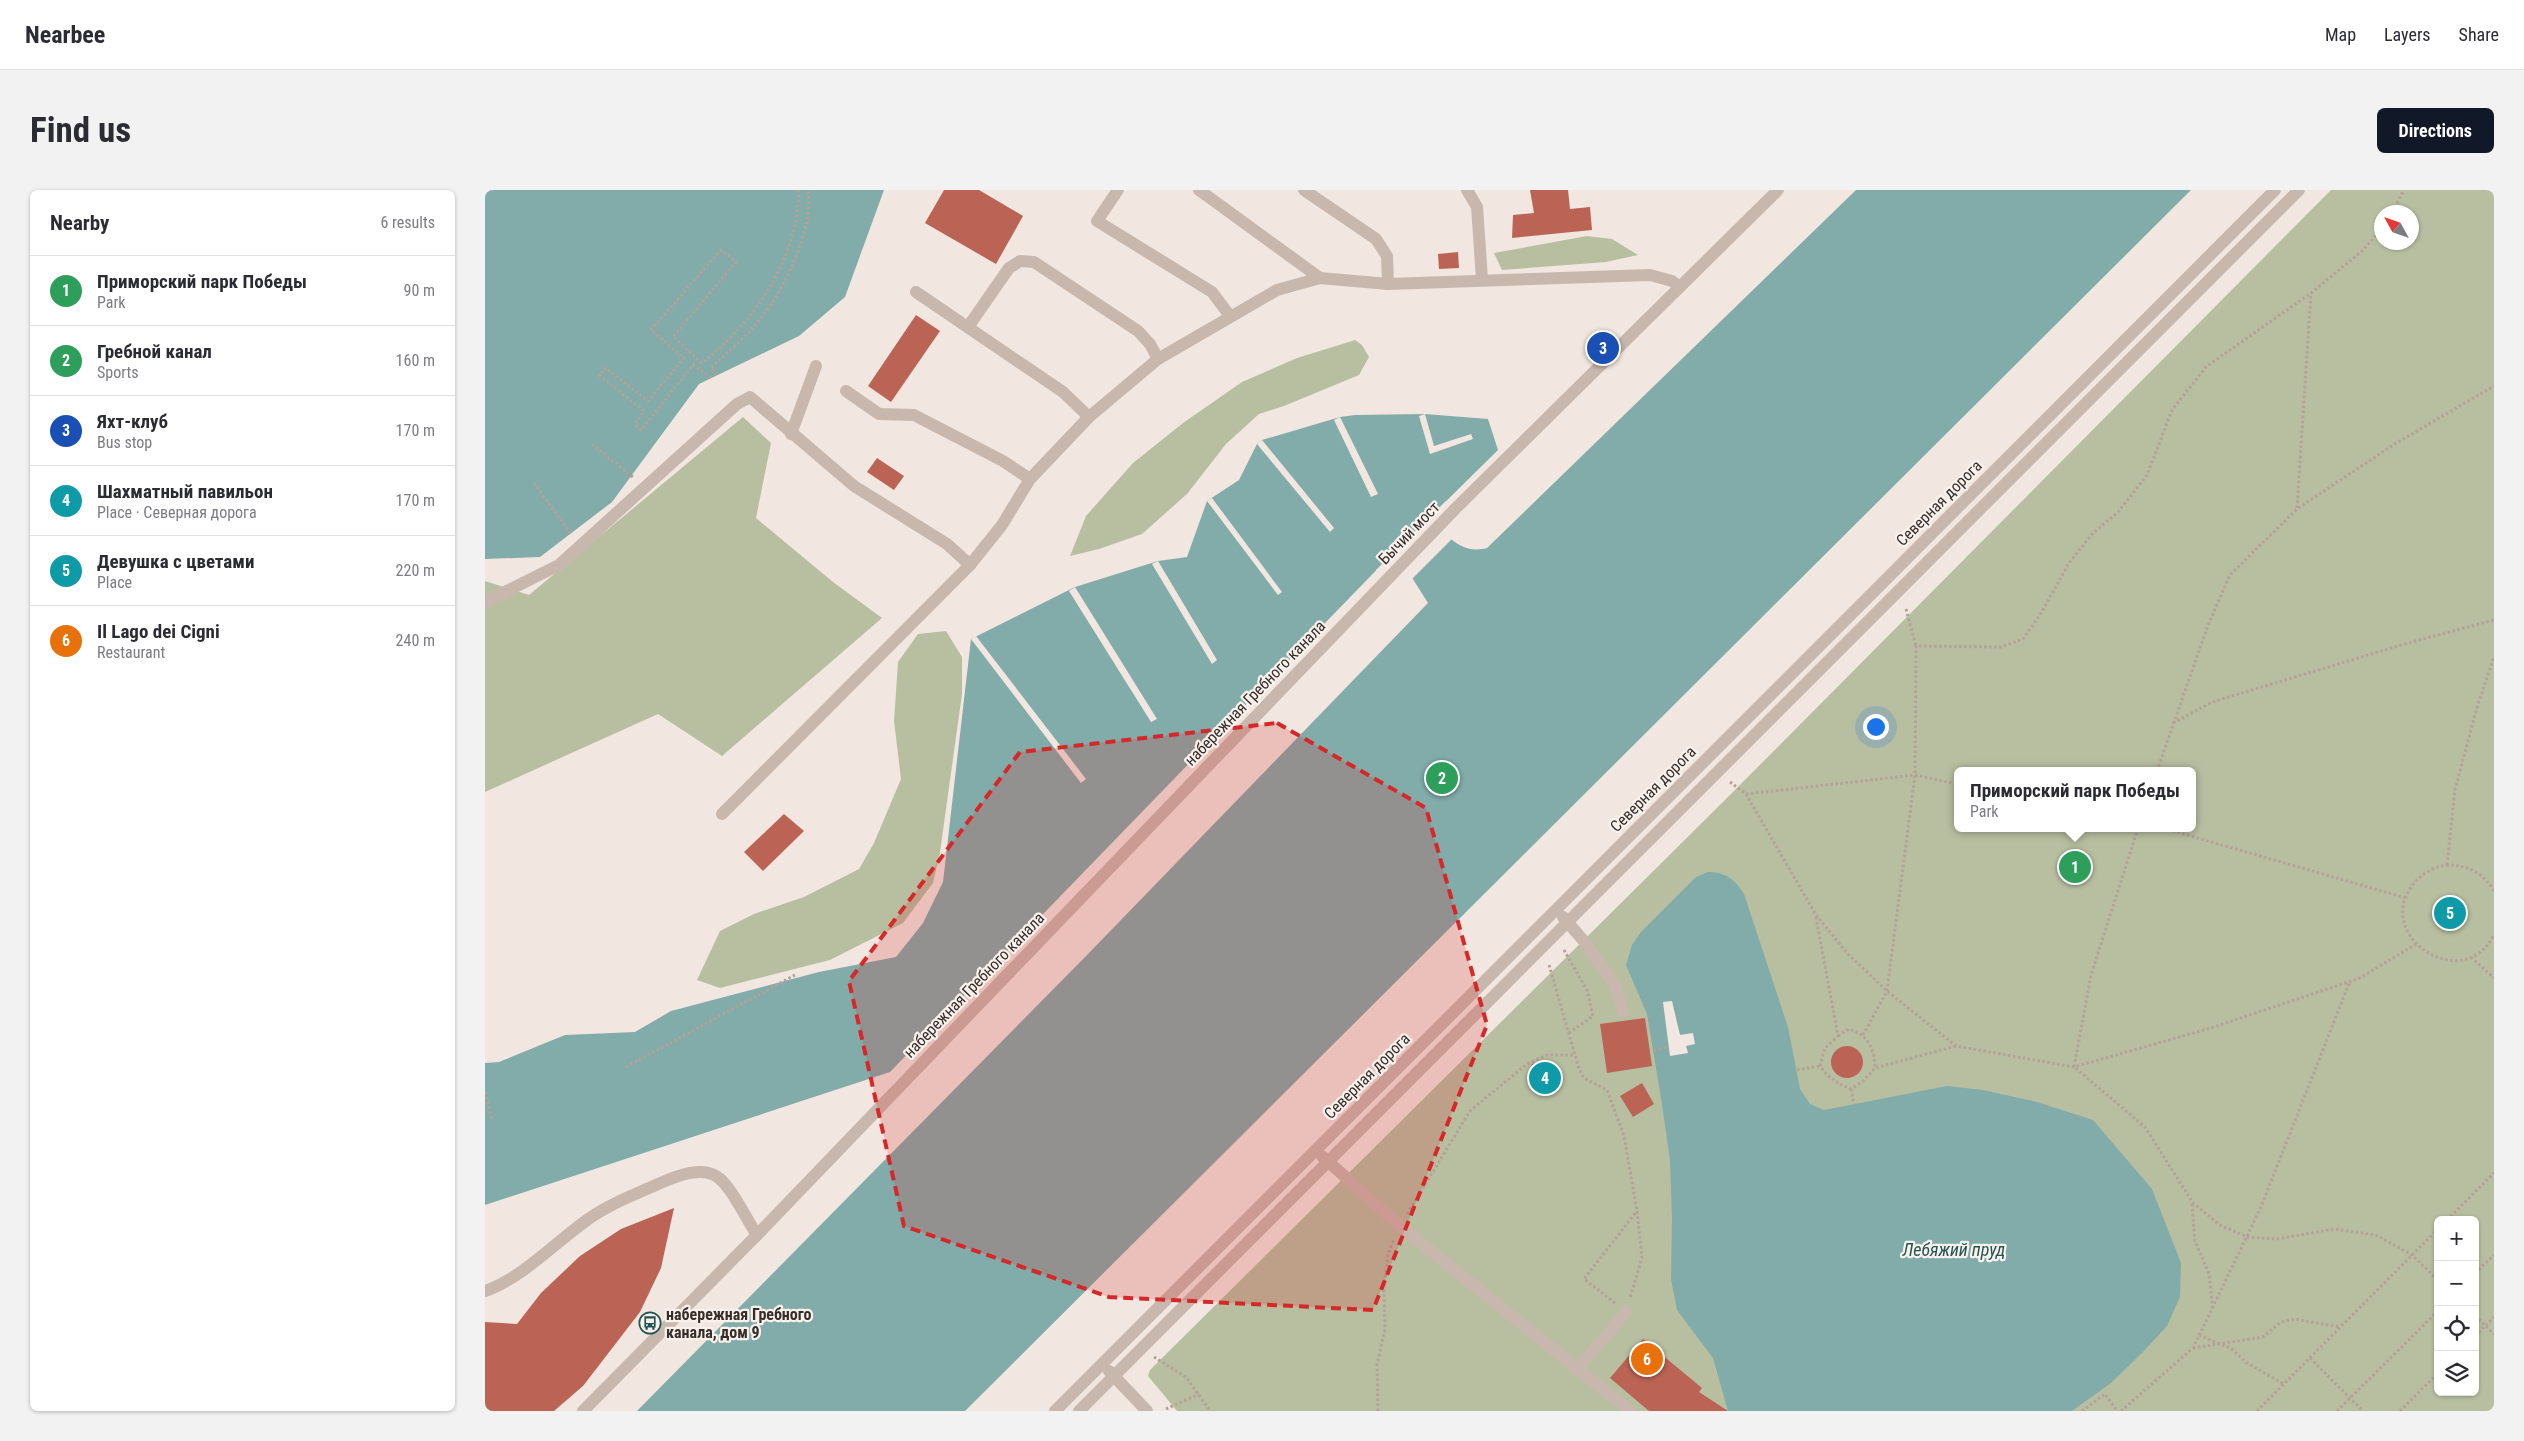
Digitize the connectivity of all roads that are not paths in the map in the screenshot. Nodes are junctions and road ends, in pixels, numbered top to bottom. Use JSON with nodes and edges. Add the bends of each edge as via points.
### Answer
{"nodes":[{"id":1,"x":1118,"y":190,"type":"edge"},
{"id":2,"x":1199,"y":190,"type":"edge"},
{"id":3,"x":1304,"y":190,"type":"edge"},
{"id":4,"x":1467,"y":190,"type":"edge"},
{"id":5,"x":1778,"y":190,"type":"edge"},
{"id":6,"x":2275,"y":190,"type":"edge"},
{"id":7,"x":2299,"y":190,"type":"edge"},
{"id":8,"x":1320,"y":278,"type":"junction"},
{"id":9,"x":1482,"y":279,"type":"junction"},
{"id":10,"x":1388,"y":284,"type":"junction"},
{"id":11,"x":1679,"y":288,"type":"junction"},
{"id":12,"x":916,"y":292,"type":"dead end"},
{"id":13,"x":1230,"y":316,"type":"junction"},
{"id":14,"x":968,"y":327,"type":"junction"},
{"id":15,"x":1158,"y":359,"type":"junction"},
{"id":16,"x":816,"y":366,"type":"dead end"},
{"id":17,"x":846,"y":391,"type":"dead end"},
{"id":18,"x":1089,"y":417,"type":"junction"},
{"id":19,"x":791,"y":434,"type":"junction"},
{"id":20,"x":1030,"y":479,"type":"junction"},
{"id":21,"x":970,"y":565,"type":"junction"},
{"id":22,"x":1386,"y":580,"type":"joint"},
{"id":23,"x":485,"y":602,"type":"edge"},
{"id":24,"x":722,"y":814,"type":"dead end"},
{"id":25,"x":1555,"y":910,"type":"junction"},
{"id":26,"x":1567,"y":922,"type":"junction"},
{"id":27,"x":1623,"y":1012,"type":"dead end"},
{"id":28,"x":1316,"y":1150,"type":"junction"},
{"id":29,"x":1328,"y":1162,"type":"junction"},
{"id":30,"x":757,"y":1235,"type":"junction"},
{"id":31,"x":485,"y":1291,"type":"edge"},
{"id":32,"x":1626,"y":1312,"type":"road end"},
{"id":33,"x":1102,"y":1364,"type":"junction"},
{"id":34,"x":1577,"y":1370,"type":"junction"},
{"id":35,"x":1114,"y":1376,"type":"junction"},
{"id":36,"x":583,"y":1411,"type":"edge"},
{"id":37,"x":1055,"y":1411,"type":"edge"},
{"id":38,"x":1079,"y":1411,"type":"edge"},
{"id":39,"x":1147,"y":1411,"type":"edge"},
{"id":40,"x":1630,"y":1411,"type":"edge"}],
"edges":[{"from":1,"to":13,"type":"street","via":[[1097,221],[1212,292]]},
{"from":2,"to":8,"type":"street"},
{"from":3,"to":10,"type":"street","via":[[1375,239],[1387,256]]},
{"from":4,"to":9,"type":"street","via":[[1477,207]]},
{"from":5,"to":11,"type":"street"},
{"from":6,"to":25,"type":"street","name":"Северная дорога"},
{"from":7,"to":26,"type":"street","name":"Северная дорога"},
{"from":8,"to":10,"type":"street"},
{"from":8,"to":13,"type":"street","via":[[1277,290]]},
{"from":9,"to":10,"type":"street"},
{"from":9,"to":11,"type":"street","via":[[1650,275],[1672,281]]},
{"from":11,"to":22,"type":"street","name":"Бычий мост"},
{"from":12,"to":14,"type":"street"},
{"from":13,"to":15,"type":"street"},
{"from":14,"to":15,"type":"street","via":[[1009,268],[1020,261],[1033,262],[1139,331]]},
{"from":14,"to":18,"type":"street","via":[[1063,392]]},
{"from":15,"to":18,"type":"street"},
{"from":16,"to":19,"type":"street"},
{"from":17,"to":20,"type":"street","via":[[879,414],[915,415],[1003,461]]},
{"from":18,"to":20,"type":"street"},
{"from":19,"to":21,"type":"street","via":[[854,486],[947,544]]},
{"from":19,"to":23,"type":"street","via":[[750,397],[737,404],[559,565]]},
{"from":20,"to":21,"type":"street","via":[[1002,525]]},
{"from":21,"to":24,"type":"street"},
{"from":22,"to":30,"type":"street","name":"набережная Гребного канала"},
{"from":25,"to":26,"type":"street"},
{"from":25,"to":28,"type":"street","name":"Северная дорога"},
{"from":26,"to":27,"type":"street","via":[[1616,986]]},
{"from":26,"to":29,"type":"street","name":"Северная дорога"},
{"from":28,"to":29,"type":"street"},
{"from":28,"to":33,"type":"street","name":"Северная дорога"},
{"from":29,"to":34,"type":"street","via":[[1399,1226]]},
{"from":29,"to":35,"type":"street","name":"Северная дорога"},
{"from":30,"to":31,"type":"street","via":[[727,1185],[715,1176],[698,1171],[671,1178],[617,1202],[590,1218],[518,1273]]},
{"from":30,"to":36,"type":"street","name":"набережная Гребного канала"},
{"from":32,"to":34,"type":"street"},
{"from":33,"to":35,"type":"street"},
{"from":33,"to":37,"type":"street","name":"Северная дорога"},
{"from":34,"to":40,"type":"street"},
{"from":35,"to":38,"type":"street","name":"Северная дорога"},
{"from":35,"to":39,"type":"street"}]}
